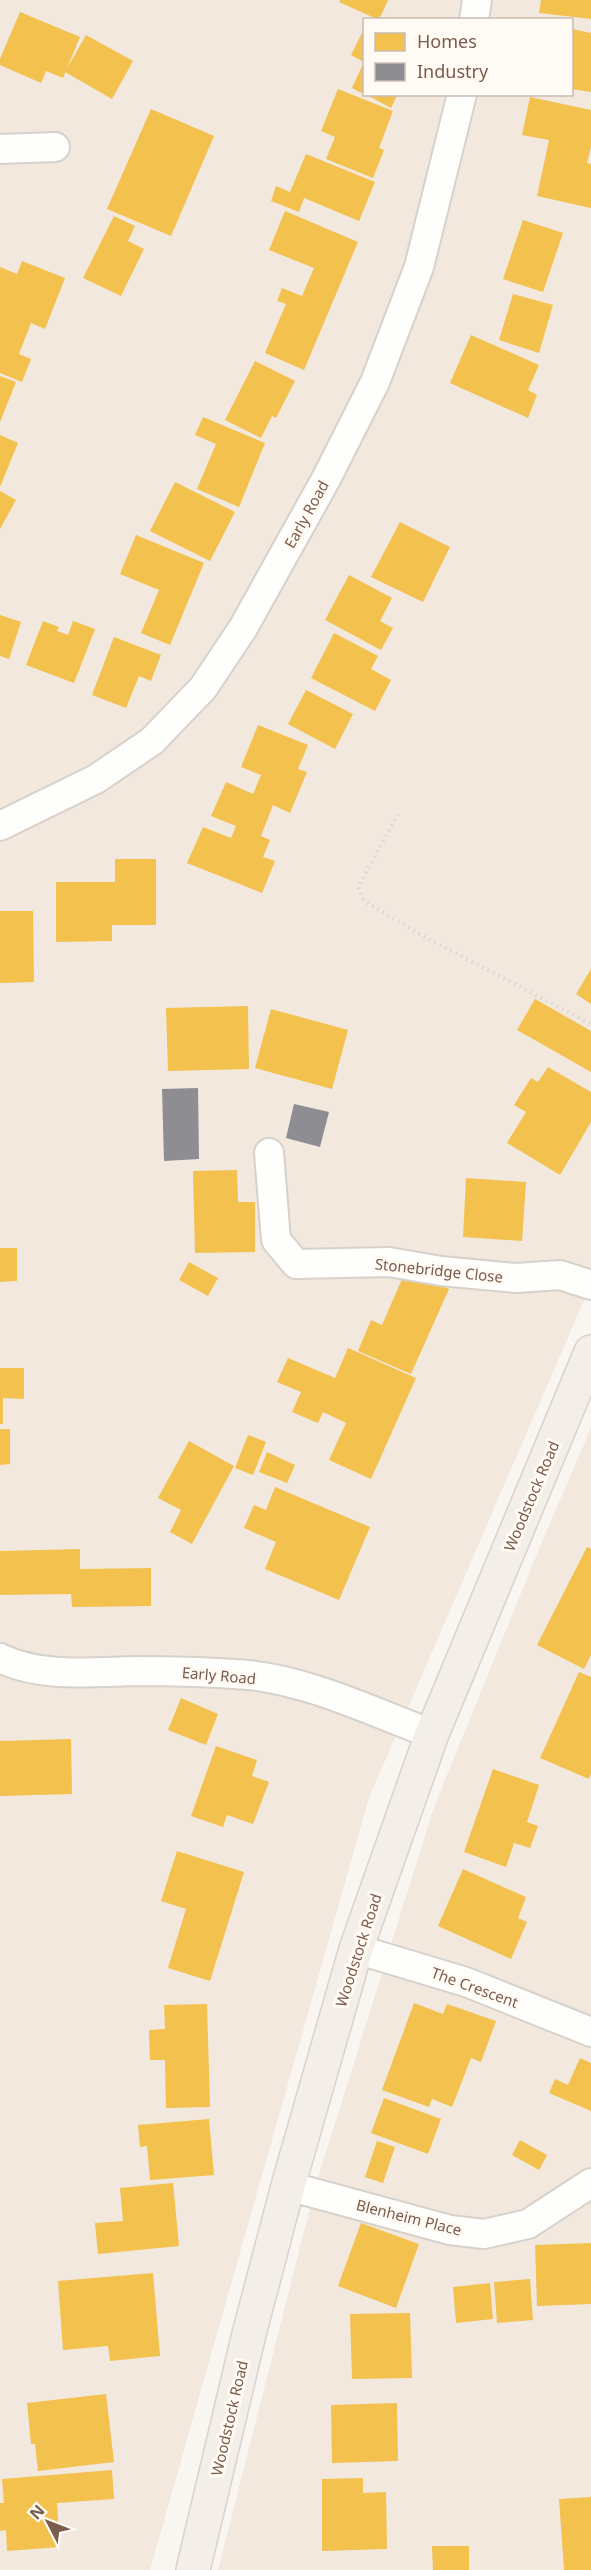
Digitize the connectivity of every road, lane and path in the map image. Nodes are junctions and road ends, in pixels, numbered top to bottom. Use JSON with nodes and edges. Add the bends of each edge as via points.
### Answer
{"nodes":[{"id":1,"x":477,"y":0,"type":"edge"},
{"id":2,"x":474,"y":18,"type":"edge"},
{"id":3,"x":462,"y":96,"type":"edge"},
{"id":4,"x":55,"y":147,"type":"dead end"},
{"id":5,"x":0,"y":149,"type":"edge"},
{"id":6,"x":398,"y":814,"type":"dead end"},
{"id":7,"x":0,"y":826,"type":"edge"},
{"id":8,"x":591,"y":1024,"type":"edge"},
{"id":9,"x":268,"y":1153,"type":"dead end"},
{"id":10,"x":591,"y":1285,"type":"edge"},
{"id":11,"x":591,"y":1352,"type":"edge"},
{"id":12,"x":0,"y":1658,"type":"edge"},
{"id":13,"x":432,"y":1734,"type":"junction"},
{"id":14,"x":356,"y":1948,"type":"junction"},
{"id":15,"x":591,"y":2032,"type":"edge"},
{"id":16,"x":591,"y":2184,"type":"edge"},
{"id":17,"x":288,"y":2186,"type":"junction"},
{"id":18,"x":193,"y":2570,"type":"edge"}],
"edges":[{"from":1,"to":2,"type":"street"},
{"from":3,"to":7,"type":"street","name":"Early Road","via":[[419,267],[375,382],[243,628],[203,688],[152,741],[96,779]]},
{"from":4,"to":5,"type":"street"},
{"from":6,"to":8,"type":"path","via":[[358,887],[364,901],[425,938]]},
{"from":9,"to":10,"type":"street","name":"Stonebridge Close","via":[[276,1240],[296,1264],[388,1262],[516,1278],[560,1275]]},
{"from":11,"to":13,"type":"main road","name":"Woodstock Road"},
{"from":12,"to":13,"type":"street","name":"Early Road","via":[[53,1672],[191,1671],[252,1676],[315,1690]]},
{"from":13,"to":14,"type":"main road","name":"Woodstock Road"},
{"from":14,"to":15,"type":"street","name":"The Crescent","via":[[466,1982]]},
{"from":14,"to":17,"type":"main road","name":"Woodstock Road"},
{"from":16,"to":17,"type":"street","name":"Blenheim Place","via":[[528,2224],[484,2234],[450,2230]]},
{"from":17,"to":18,"type":"main road","name":"Woodstock Road"}]}
